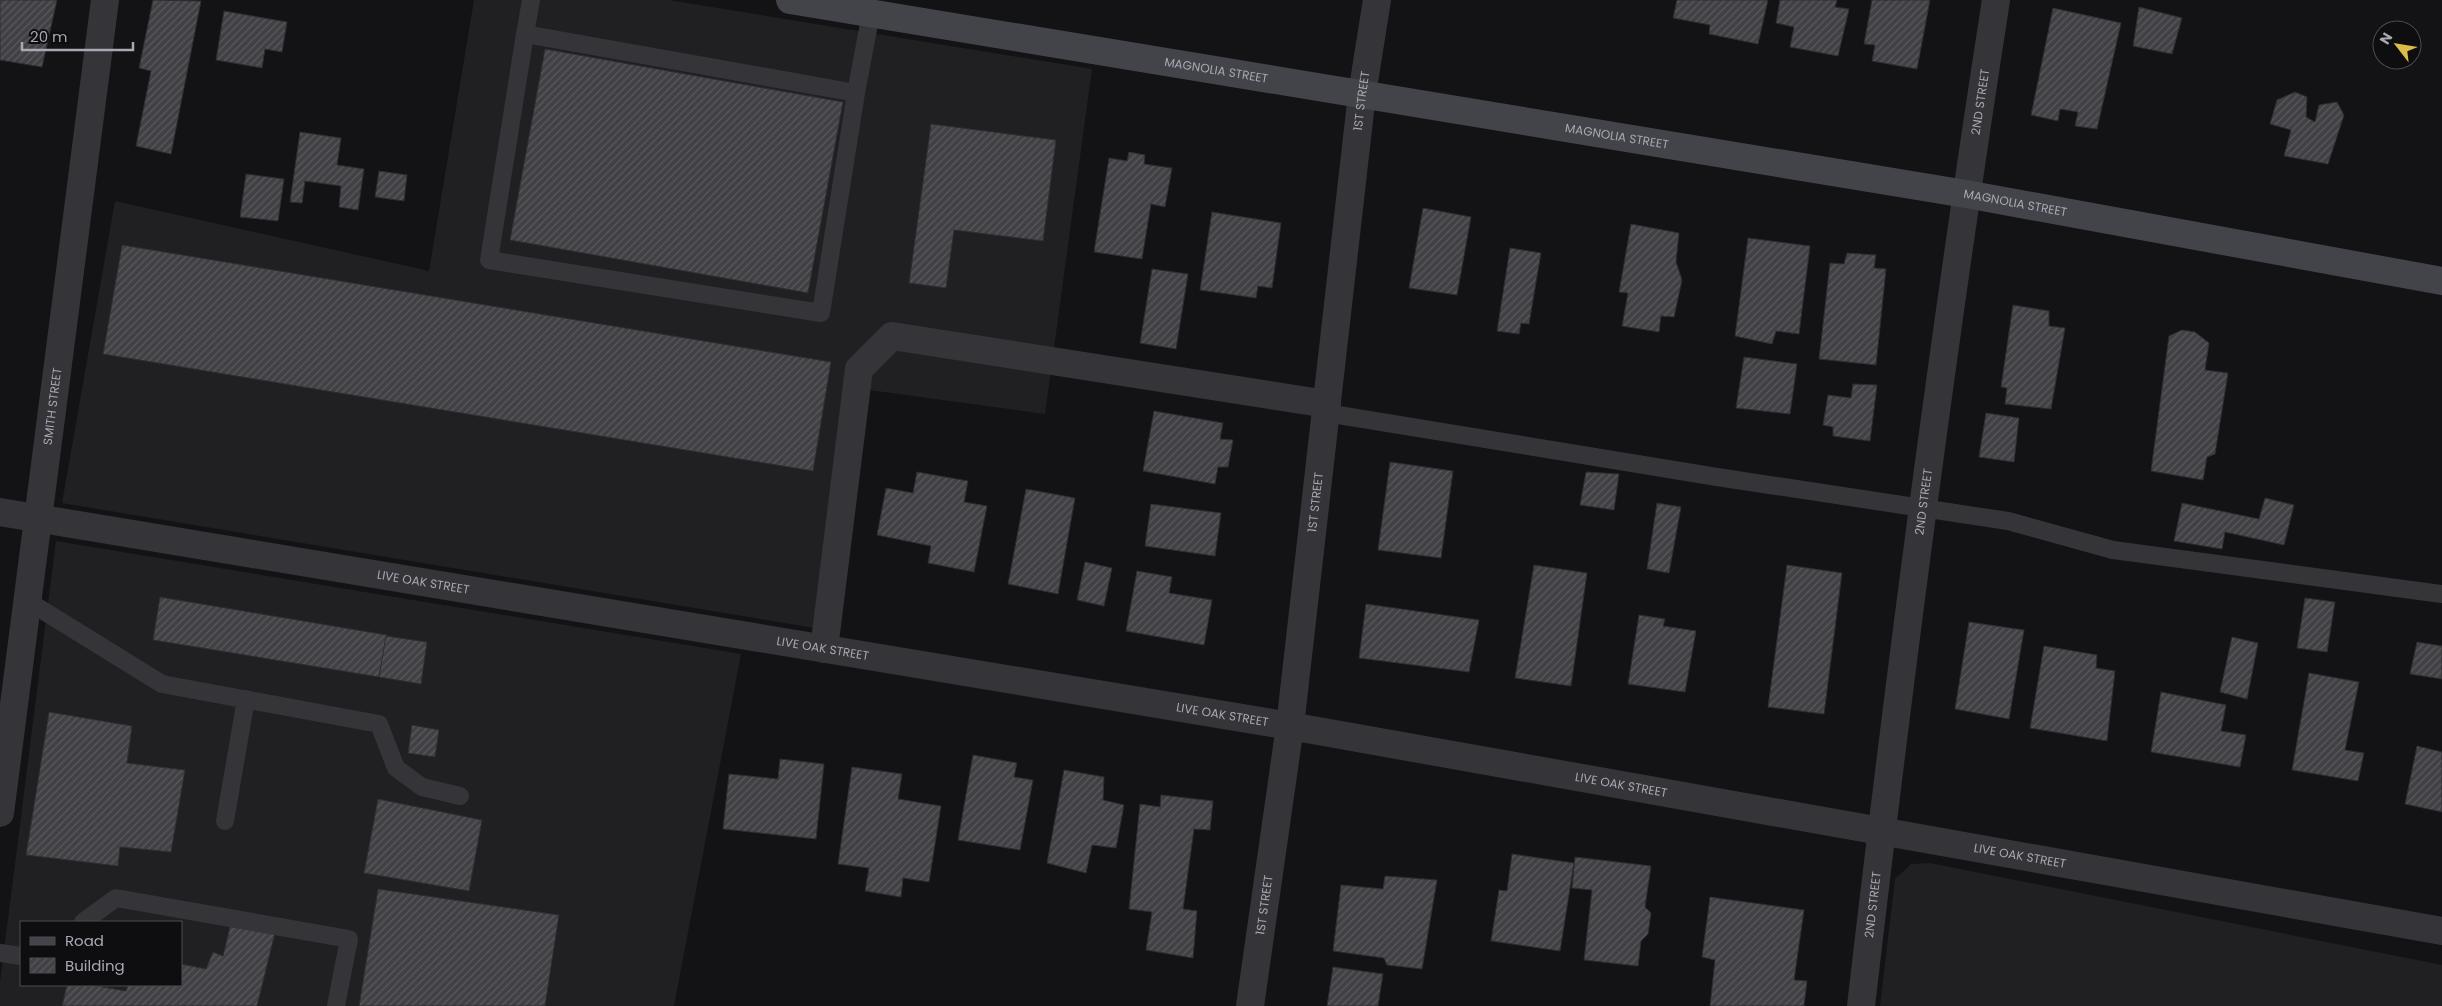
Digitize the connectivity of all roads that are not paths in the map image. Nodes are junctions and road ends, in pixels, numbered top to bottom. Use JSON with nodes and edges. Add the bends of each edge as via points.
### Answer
{"nodes":[{"id":1,"x":105,"y":0,"type":"edge"},
{"id":2,"x":531,"y":0,"type":"edge"},
{"id":3,"x":790,"y":0,"type":"edge"},
{"id":4,"x":1377,"y":0,"type":"edge"},
{"id":5,"x":1996,"y":0,"type":"edge"},
{"id":6,"x":871,"y":14,"type":"junction"},
{"id":7,"x":525,"y":34,"type":"junction"},
{"id":8,"x":856,"y":93,"type":"junction"},
{"id":9,"x":1362,"y":94,"type":"junction"},
{"id":10,"x":1966,"y":194,"type":"junction"},
{"id":11,"x":2442,"y":281,"type":"edge"},
{"id":12,"x":1327,"y":409,"type":"junction"},
{"id":13,"x":1924,"y":507,"type":"junction"},
{"id":14,"x":0,"y":512,"type":"edge"},
{"id":15,"x":37,"y":518,"type":"junction"},
{"id":16,"x":2442,"y":594,"type":"edge"},
{"id":17,"x":26,"y":600,"type":"junction"},
{"id":18,"x":824,"y":649,"type":"junction"},
{"id":19,"x":246,"y":699,"type":"junction"},
{"id":20,"x":1290,"y":726,"type":"junction"},
{"id":21,"x":460,"y":796,"type":"dead end"},
{"id":22,"x":0,"y":813,"type":"edge"},
{"id":23,"x":225,"y":821,"type":"dead end"},
{"id":24,"x":1881,"y":833,"type":"junction"},
{"id":25,"x":84,"y":921,"type":"edge"},
{"id":26,"x":2442,"y":931,"type":"edge"},
{"id":27,"x":0,"y":953,"type":"edge"},
{"id":28,"x":20,"y":956,"type":"edge"},
{"id":29,"x":336,"y":1006,"type":"edge"},
{"id":30,"x":1250,"y":1006,"type":"edge"},
{"id":31,"x":1861,"y":1006,"type":"edge"}],
"edges":[{"from":1,"to":15,"type":"street","name":"SMITH STREET"},
{"from":2,"to":7,"type":"lane"},
{"from":3,"to":6,"type":"street","name":"MAGNOLIA STREET"},
{"from":4,"to":9,"type":"street","name":"1ST STREET"},
{"from":5,"to":10,"type":"street","name":"2ND STREET"},
{"from":6,"to":8,"type":"lane"},
{"from":6,"to":9,"type":"street","name":"MAGNOLIA STREET"},
{"from":7,"to":8,"type":"lane"},
{"from":7,"to":8,"type":"lane","via":[[489,260],[821,313]]},
{"from":9,"to":10,"type":"street","name":"MAGNOLIA STREET"},
{"from":9,"to":12,"type":"street","name":"1ST STREET"},
{"from":10,"to":11,"type":"street","name":"MAGNOLIA STREET"},
{"from":10,"to":13,"type":"street","name":"2ND STREET"},
{"from":12,"to":13,"type":"lane","via":[[1717,477]]},
{"from":12,"to":18,"type":"street","via":[[892,336],[859,369]]},
{"from":12,"to":20,"type":"street","name":"1ST STREET"},
{"from":13,"to":16,"type":"lane","via":[[2008,521],[2113,550]]},
{"from":13,"to":24,"type":"street","name":"2ND STREET"},
{"from":14,"to":15,"type":"street","name":"LIVE OAK STREET"},
{"from":15,"to":17,"type":"street","name":"SMITH STREET"},
{"from":15,"to":18,"type":"street","name":"LIVE OAK STREET"},
{"from":17,"to":19,"type":"lane","via":[[162,684]]},
{"from":17,"to":22,"type":"street","name":"SMITH STREET"},
{"from":18,"to":20,"type":"street","name":"LIVE OAK STREET"},
{"from":19,"to":21,"type":"lane","via":[[379,724],[396,768],[422,787]]},
{"from":19,"to":23,"type":"lane"},
{"from":20,"to":24,"type":"street","name":"LIVE OAK STREET"},
{"from":20,"to":30,"type":"street","name":"1ST STREET"},
{"from":24,"to":26,"type":"street","name":"LIVE OAK STREET"},
{"from":24,"to":31,"type":"street","name":"2ND STREET"},
{"from":25,"to":29,"type":"lane","via":[[116,898],[349,939]]},
{"from":27,"to":28,"type":"lane"}]}
